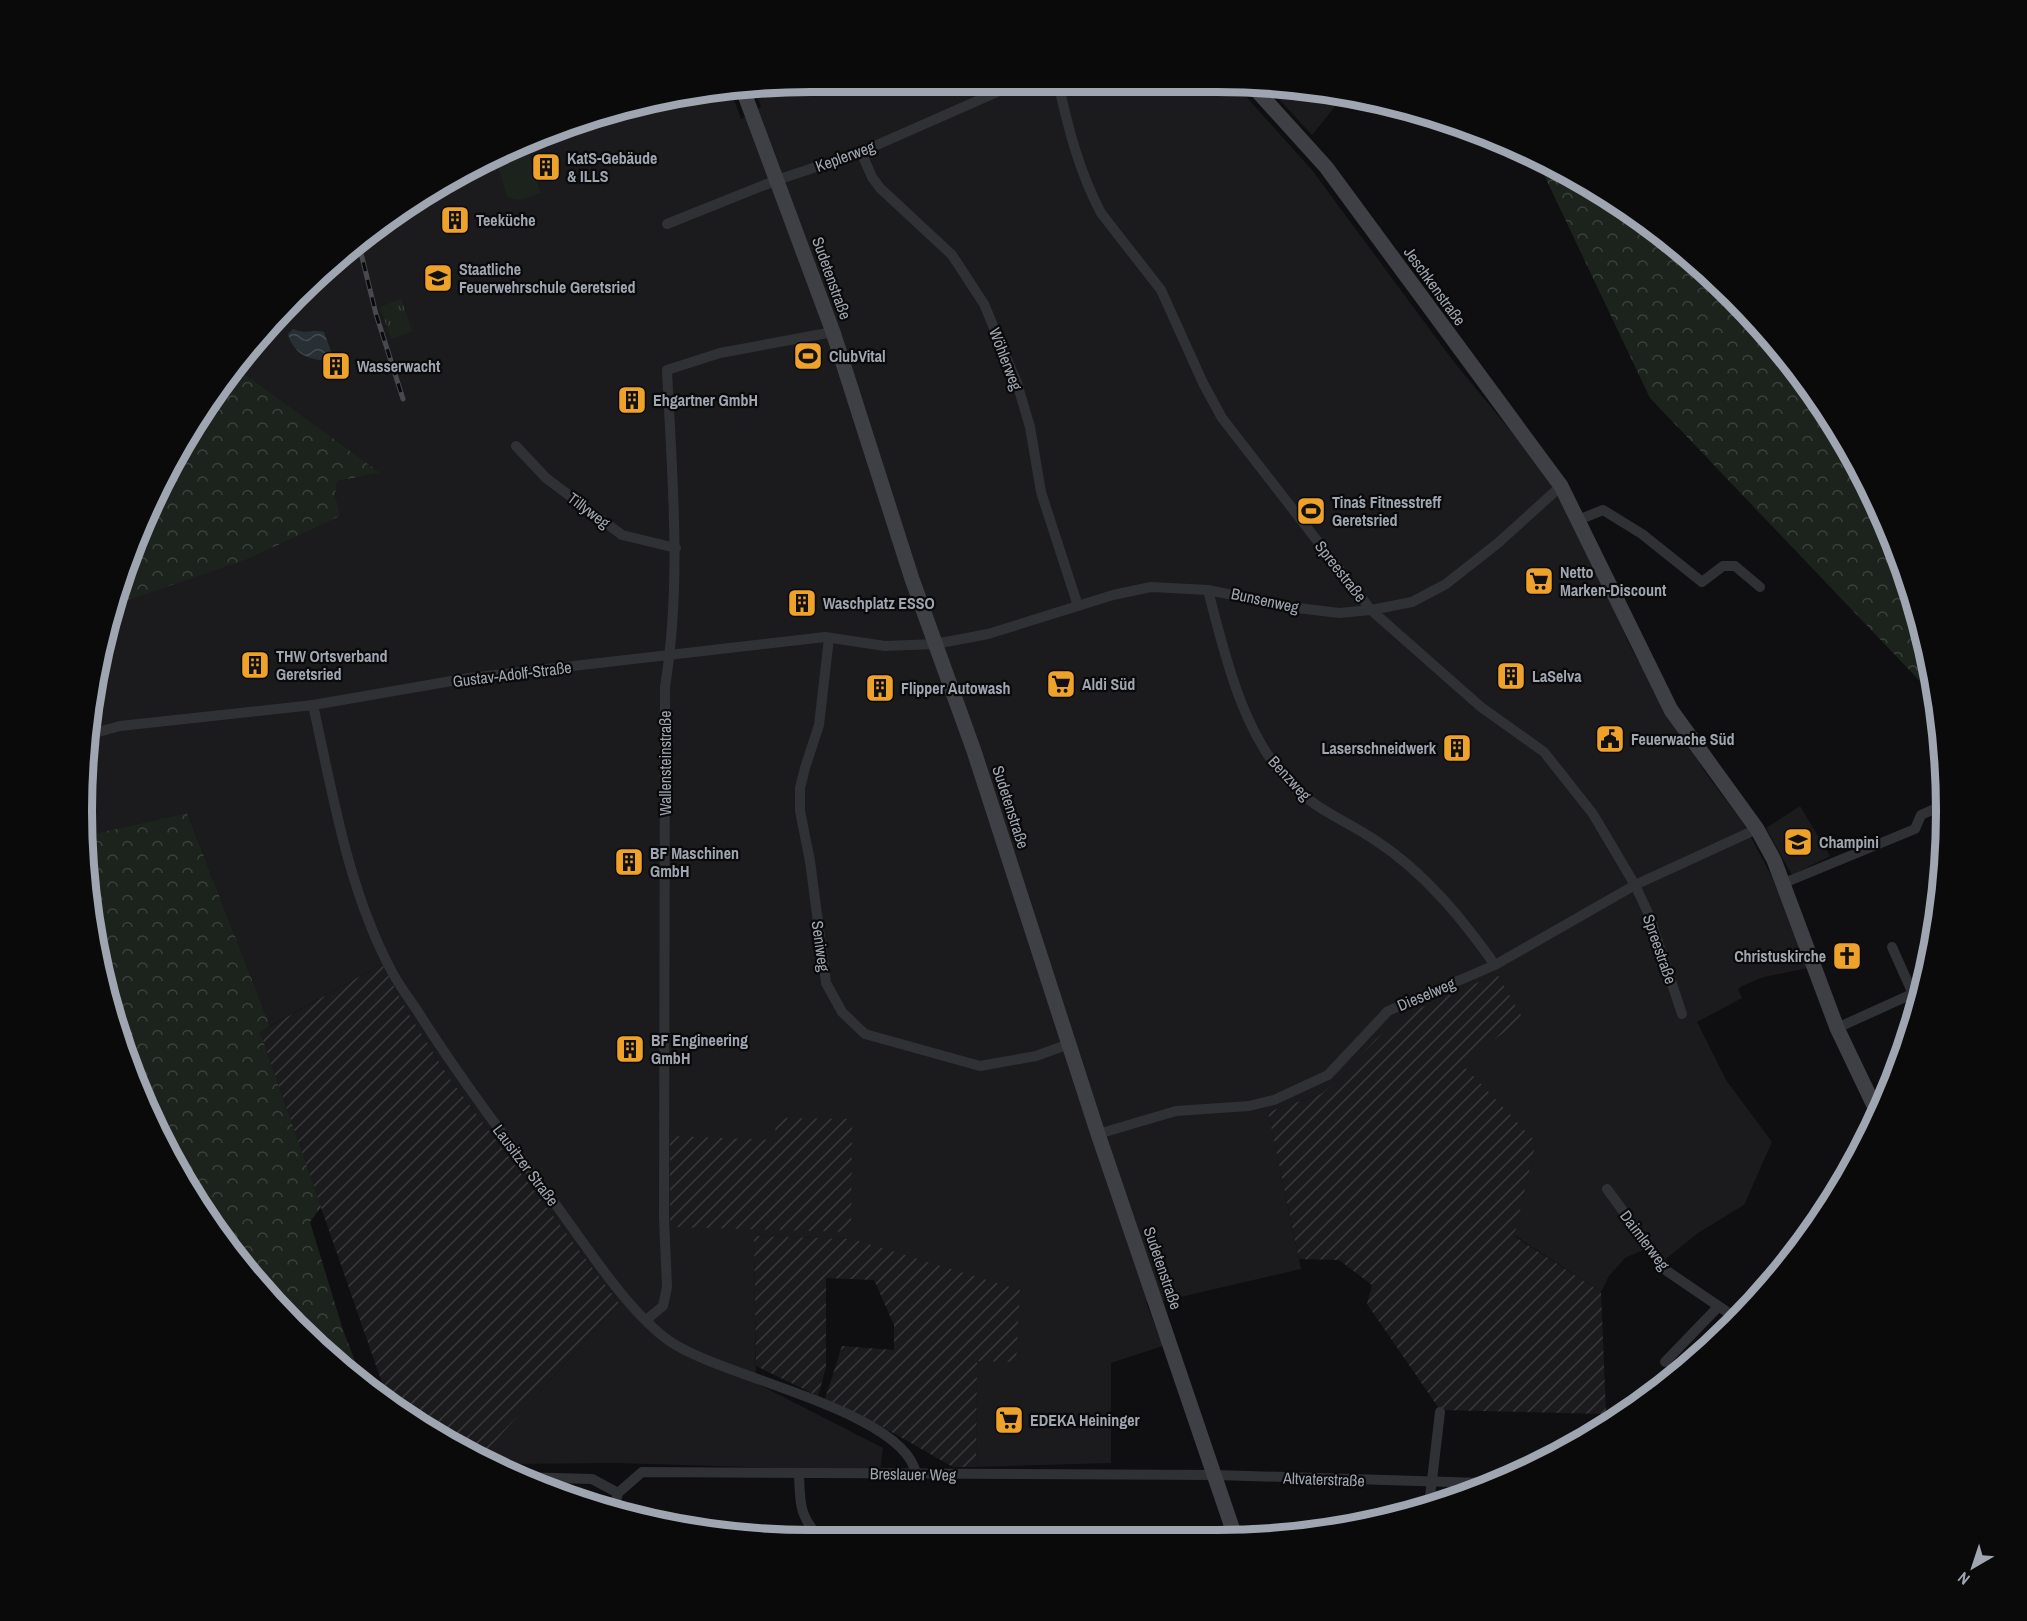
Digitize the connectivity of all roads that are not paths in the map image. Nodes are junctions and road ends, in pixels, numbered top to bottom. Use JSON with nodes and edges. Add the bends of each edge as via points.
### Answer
{"nodes":[{"id":1,"x":997,"y":92,"type":"edge"},
{"id":2,"x":1060,"y":92,"type":"edge"},
{"id":3,"x":1259,"y":93,"type":"edge"},
{"id":4,"x":745,"y":95,"type":"edge"},
{"id":5,"x":861,"y":152,"type":"junction"},
{"id":6,"x":777,"y":180,"type":"junction"},
{"id":7,"x":667,"y":224,"type":"dead end"},
{"id":8,"x":833,"y":332,"type":"junction"},
{"id":9,"x":516,"y":446,"type":"dead end"},
{"id":10,"x":1561,"y":486,"type":"junction"},
{"id":11,"x":1578,"y":520,"type":"junction"},
{"id":12,"x":676,"y":548,"type":"junction"},
{"id":13,"x":1760,"y":587,"type":"dead end"},
{"id":14,"x":1208,"y":590,"type":"junction"},
{"id":15,"x":1078,"y":606,"type":"junction"},
{"id":16,"x":1371,"y":610,"type":"junction"},
{"id":17,"x":829,"y":638,"type":"junction"},
{"id":18,"x":935,"y":644,"type":"junction"},
{"id":19,"x":670,"y":654,"type":"junction"},
{"id":20,"x":313,"y":705,"type":"junction"},
{"id":21,"x":96,"y":733,"type":"edge"},
{"id":22,"x":1936,"y":808,"type":"edge"},
{"id":23,"x":1757,"y":829,"type":"junction"},
{"id":24,"x":1784,"y":883,"type":"junction"},
{"id":25,"x":1635,"y":885,"type":"junction"},
{"id":26,"x":1892,"y":947,"type":"dead end"},
{"id":27,"x":1495,"y":965,"type":"junction"},
{"id":28,"x":1914,"y":984,"type":"edge"},
{"id":29,"x":1912,"y":994,"type":"edge"},
{"id":30,"x":1682,"y":1014,"type":"dead end"},
{"id":31,"x":1837,"y":1029,"type":"junction"},
{"id":32,"x":1069,"y":1044,"type":"junction"},
{"id":33,"x":1873,"y":1103,"type":"edge"},
{"id":34,"x":1098,"y":1134,"type":"junction"},
{"id":35,"x":1608,"y":1189,"type":"dead end"},
{"id":36,"x":1718,"y":1308,"type":"junction"},
{"id":37,"x":1729,"y":1314,"type":"edge"},
{"id":38,"x":646,"y":1320,"type":"junction"},
{"id":39,"x":1665,"y":1362,"type":"dead end"},
{"id":40,"x":1440,"y":1412,"type":"dead end"},
{"id":41,"x":798,"y":1473,"type":"junction"},
{"id":42,"x":916,"y":1474,"type":"junction"},
{"id":43,"x":1216,"y":1475,"type":"junction"},
{"id":44,"x":542,"y":1478,"type":"edge"},
{"id":45,"x":1432,"y":1483,"type":"junction"},
{"id":46,"x":1470,"y":1483,"type":"edge"},
{"id":47,"x":618,"y":1493,"type":"junction"},
{"id":48,"x":1430,"y":1497,"type":"edge"},
{"id":49,"x":616,"y":1502,"type":"edge"},
{"id":50,"x":1233,"y":1529,"type":"edge"},
{"id":51,"x":812,"y":1530,"type":"edge"}],
"edges":[{"from":1,"to":5,"type":"street","name":"Keplerweg"},
{"from":2,"to":16,"type":"street","name":"Spreestraße","via":[[1074,151],[1094,200],[1161,290],[1222,418]]},
{"from":3,"to":10,"type":"street","name":"Jeschkenstraße","via":[[1337,181]]},
{"from":4,"to":6,"type":"street","name":"Sudetenstraße"},
{"from":5,"to":6,"type":"street","name":"Keplerweg"},
{"from":5,"to":15,"type":"street","name":"Wöhlerweg","via":[[880,188],[952,255],[984,304],[1017,383],[1030,427],[1041,492]]},
{"from":6,"to":7,"type":"street","name":"Keplerweg"},
{"from":6,"to":8,"type":"street","name":"Sudetenstraße"},
{"from":8,"to":12,"type":"street","name":"Wallensteinstraße","via":[[720,353],[667,370]]},
{"from":8,"to":18,"type":"street","name":"Sudetenstraße"},
{"from":9,"to":12,"type":"street","name":"Tillyweg","via":[[546,478],[622,535]]},
{"from":10,"to":11,"type":"street","name":"Jeschkenstraße"},
{"from":10,"to":16,"type":"street","name":"Bunsenweg","via":[[1446,584],[1412,602]]},
{"from":11,"to":13,"type":"street","via":[[1603,510],[1642,534],[1702,582],[1723,566],[1735,566]]},
{"from":11,"to":23,"type":"street","name":"Jeschkenstraße","via":[[1671,710]]},
{"from":12,"to":19,"type":"street","name":"Wallensteinstraße"},
{"from":14,"to":15,"type":"street","name":"Bunsenweg","via":[[1151,587]]},
{"from":14,"to":16,"type":"street","name":"Bunsenweg","via":[[1298,608],[1339,613]]},
{"from":14,"to":27,"type":"street","name":"Benzweg","via":[[1226,660],[1260,745],[1294,787],[1325,813],[1374,839],[1417,870],[1469,928]]},
{"from":15,"to":18,"type":"street","name":"Bunsenweg","via":[[988,634]]},
{"from":16,"to":25,"type":"street","name":"Spreestraße","via":[[1481,707],[1544,752],[1593,814]]},
{"from":17,"to":18,"type":"street","name":"Gustav-Adolf-Straße","via":[[885,646]]},
{"from":17,"to":19,"type":"street","name":"Gustav-Adolf-Straße"},
{"from":17,"to":32,"type":"street","name":"Seniweg","via":[[819,725],[804,768],[800,811],[826,983],[842,1012],[865,1034],[980,1066],[1036,1056]]},
{"from":18,"to":32,"type":"street","name":"Sudetenstraße"},
{"from":19,"to":20,"type":"street","name":"Gustav-Adolf-Straße","via":[[468,678]]},
{"from":19,"to":38,"type":"street","name":"Wallensteinstraße","via":[[665,687],[667,1287],[663,1306]]},
{"from":20,"to":21,"type":"street","name":"Gustav-Adolf-Straße","via":[[120,726]]},
{"from":20,"to":38,"type":"street","name":"Lausitzer Straße","via":[[345,847],[361,899],[392,972],[447,1059]]},
{"from":22,"to":24,"type":"street","via":[[1921,815],[1915,829]]},
{"from":23,"to":24,"type":"street","name":"Jeschkenstraße"},
{"from":23,"to":25,"type":"street","name":"Dieselweg"},
{"from":24,"to":31,"type":"street","name":"Jeschkenstraße"},
{"from":25,"to":27,"type":"street","name":"Dieselweg"},
{"from":25,"to":30,"type":"street","name":"Spreestraße"},
{"from":26,"to":28,"type":"street"},
{"from":27,"to":34,"type":"street","name":"Dieselweg","via":[[1388,1011],[1328,1075],[1274,1100],[1249,1106],[1176,1111]]},
{"from":29,"to":31,"type":"street"},
{"from":31,"to":33,"type":"street","name":"Jeschkenstraße"},
{"from":32,"to":34,"type":"street","name":"Sudetenstraße"},
{"from":34,"to":43,"type":"street","name":"Sudetenstraße"},
{"from":35,"to":36,"type":"street","name":"Daimlerweg","via":[[1667,1271]]},
{"from":36,"to":37,"type":"street","name":"Daimlerweg"},
{"from":36,"to":39,"type":"street"},
{"from":38,"to":42,"type":"street","name":"Lausitzer Straße","via":[[668,1340],[702,1360],[857,1419],[897,1444],[914,1462]]},
{"from":40,"to":45,"type":"street"},
{"from":41,"to":42,"type":"street","name":"Breslauer Weg"},
{"from":41,"to":47,"type":"street","name":"Breslauer Weg","via":[[642,1473]]},
{"from":41,"to":51,"type":"street","via":[[800,1507]]},
{"from":42,"to":43,"type":"street","name":"Breslauer Weg"},
{"from":43,"to":45,"type":"street","name":"Altvaterstraße"},
{"from":43,"to":50,"type":"street","name":"Sudetenstraße"},
{"from":44,"to":47,"type":"street","via":[[592,1479]]},
{"from":45,"to":46,"type":"street","name":"Altvaterstraße"},
{"from":45,"to":48,"type":"street"},
{"from":47,"to":49,"type":"street"}]}
